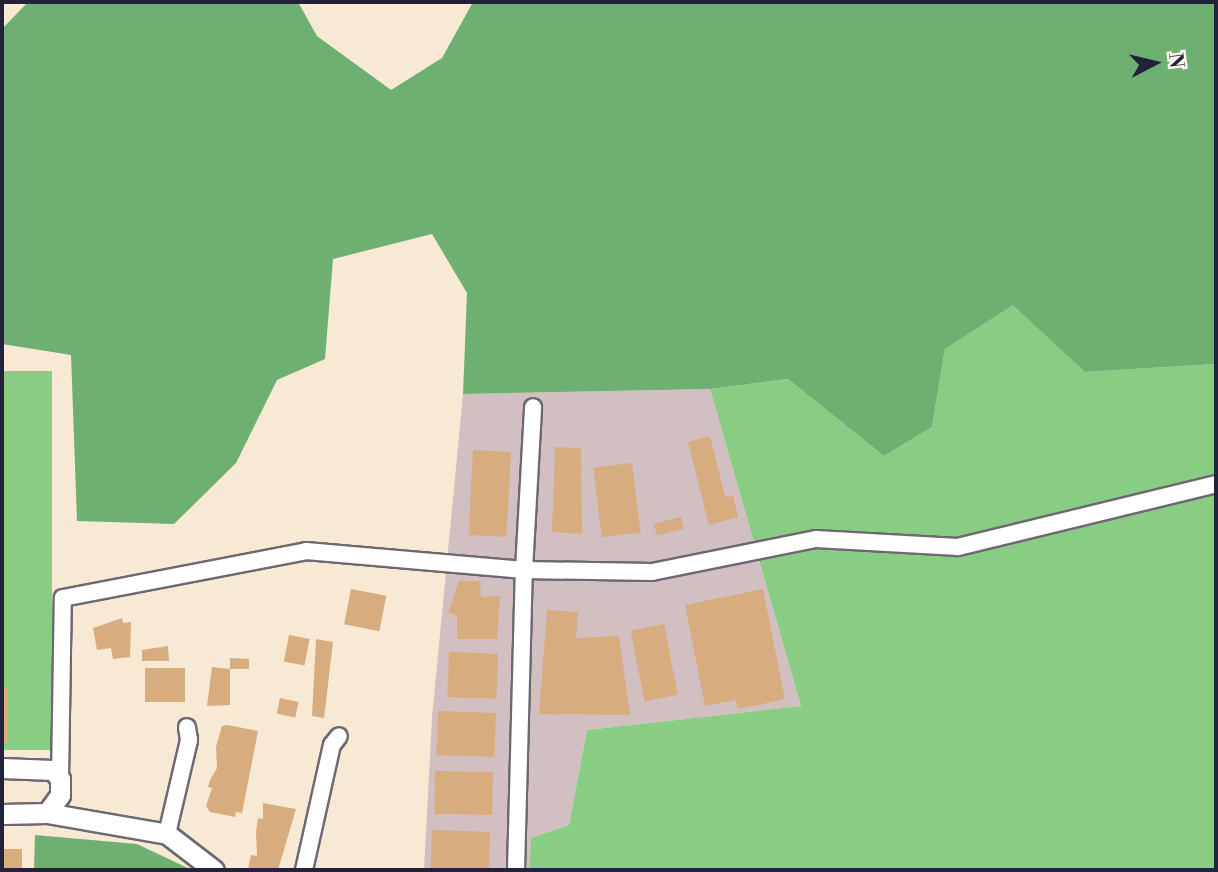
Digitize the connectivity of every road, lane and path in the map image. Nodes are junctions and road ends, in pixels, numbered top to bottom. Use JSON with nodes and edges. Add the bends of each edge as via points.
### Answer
{"nodes":[{"id":1,"x":533,"y":407,"type":"dead end"},
{"id":2,"x":1216,"y":484,"type":"edge"},
{"id":3,"x":524,"y":570,"type":"junction"},
{"id":4,"x":187,"y":727,"type":"dead end"},
{"id":5,"x":339,"y":736,"type":"dead end"},
{"id":6,"x":2,"y":768,"type":"edge"},
{"id":7,"x":60,"y":779,"type":"junction"},
{"id":8,"x":47,"y":813,"type":"junction"},
{"id":9,"x":2,"y":814,"type":"edge"},
{"id":10,"x":167,"y":834,"type":"junction"},
{"id":11,"x":214,"y":870,"type":"edge"},
{"id":12,"x":304,"y":870,"type":"edge"},
{"id":13,"x":516,"y":870,"type":"edge"}],
"edges":[{"from":1,"to":3,"type":"street"},
{"from":2,"to":3,"type":"street","via":[[958,547],[816,539],[652,572]]},
{"from":3,"to":7,"type":"street","via":[[306,551],[63,598]]},
{"from":3,"to":13,"type":"street"},
{"from":4,"to":10,"type":"street","via":[[189,740]]},
{"from":5,"to":12,"type":"street","via":[[332,745]]},
{"from":6,"to":7,"type":"street","via":[[49,768]]},
{"from":7,"to":8,"type":"street","via":[[59,800]]},
{"from":8,"to":9,"type":"street"},
{"from":8,"to":10,"type":"street"},
{"from":10,"to":11,"type":"street"}]}
